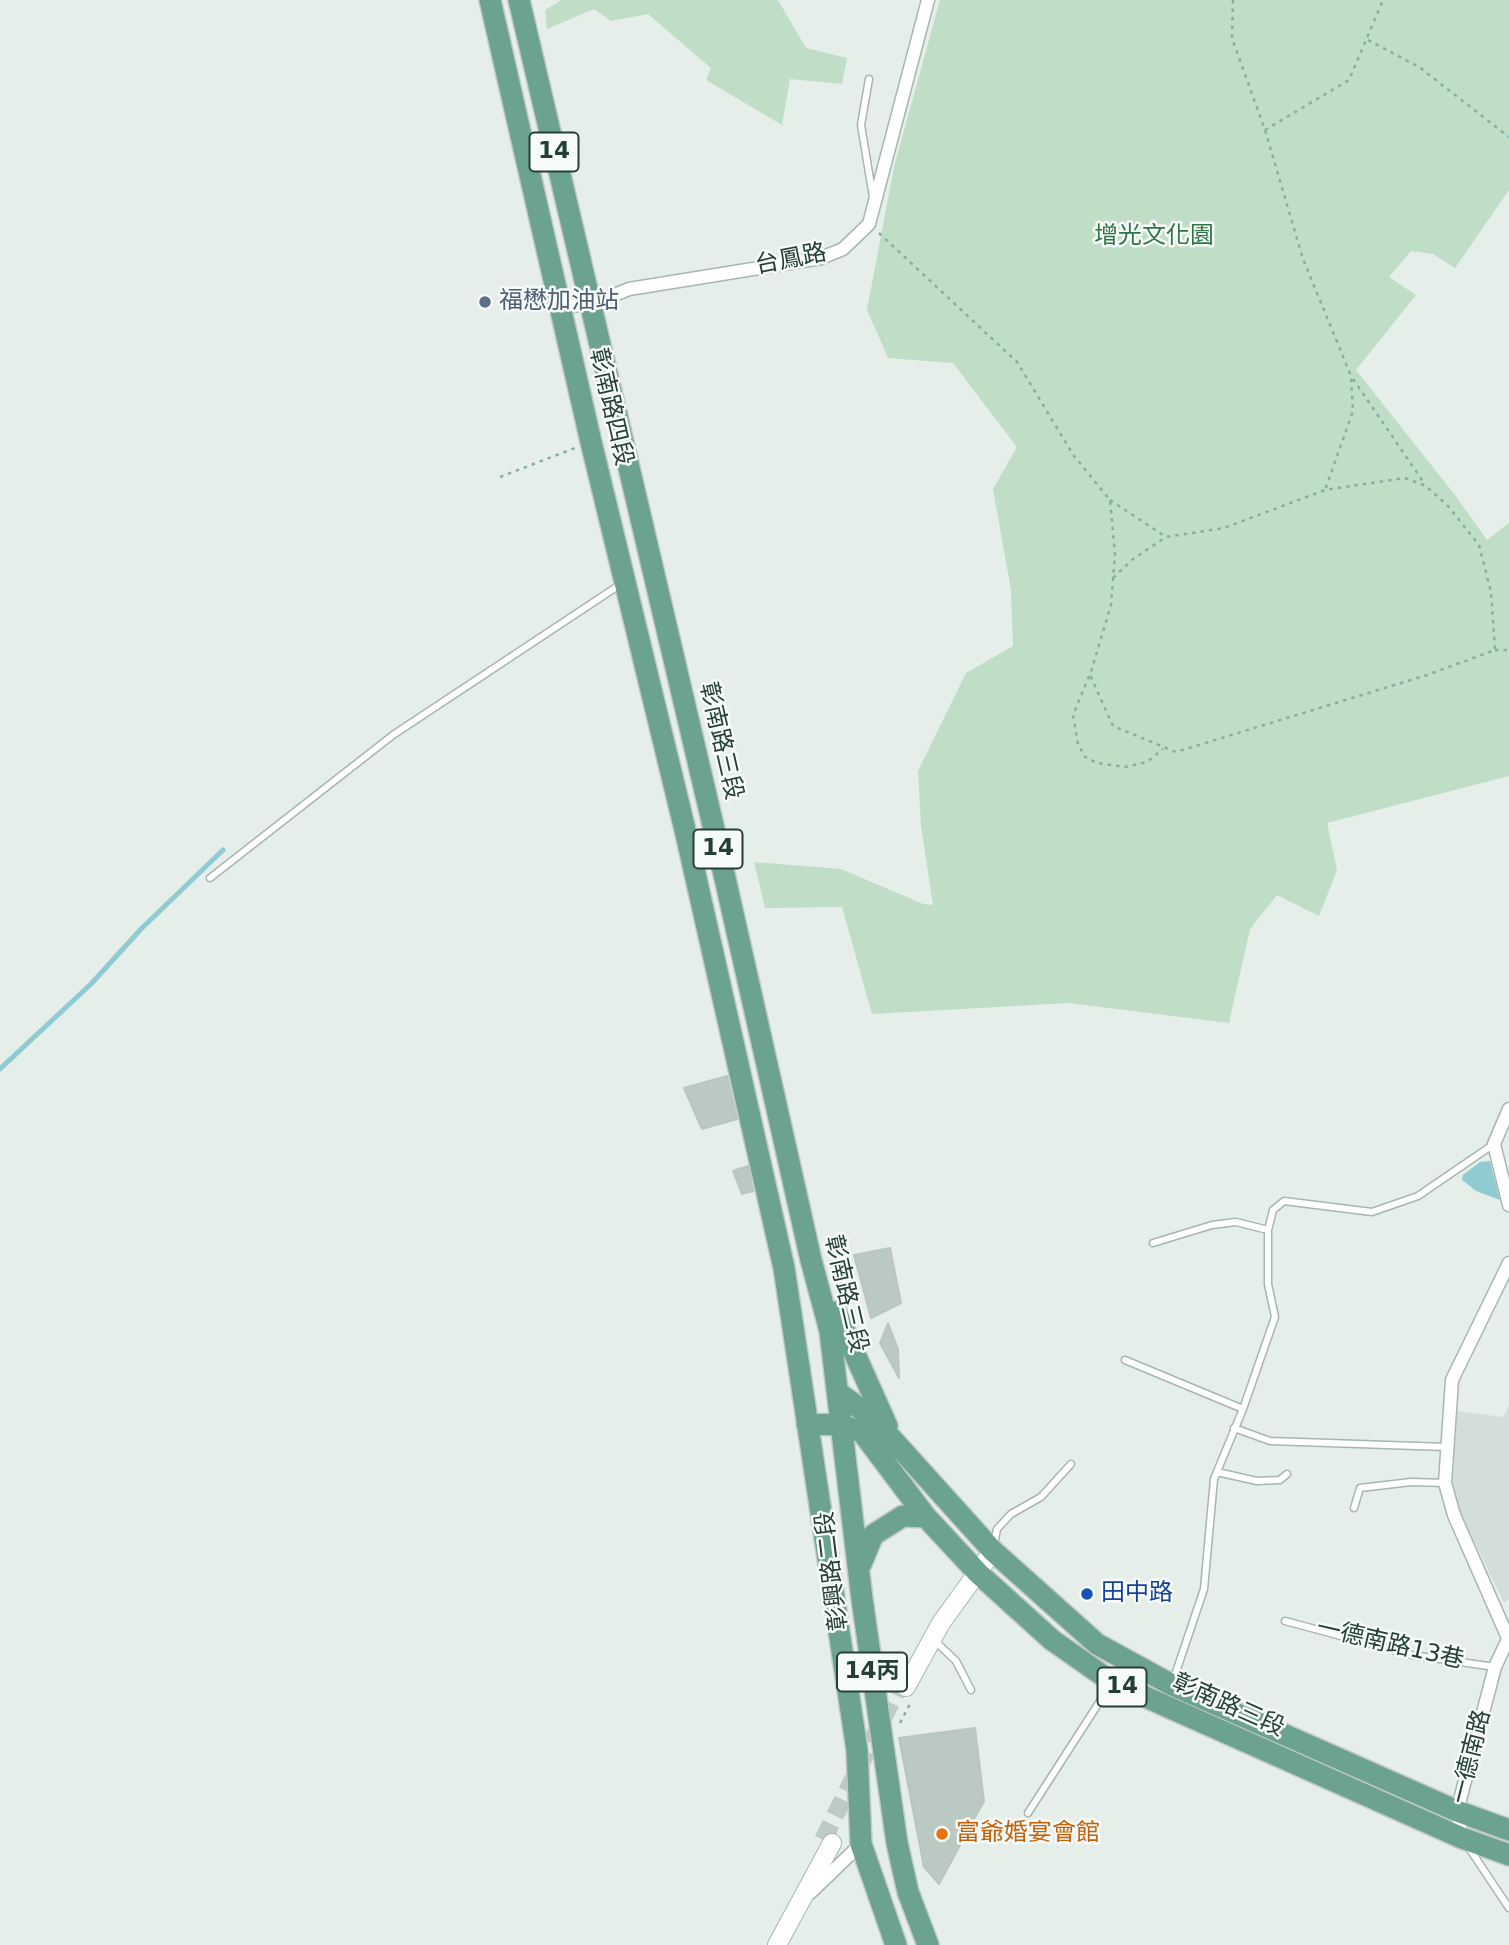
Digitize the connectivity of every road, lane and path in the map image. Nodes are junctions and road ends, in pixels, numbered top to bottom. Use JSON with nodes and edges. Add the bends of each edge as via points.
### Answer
{"nodes":[{"id":1,"x":490,"y":0,"type":"edge"},
{"id":2,"x":519,"y":0,"type":"edge"},
{"id":3,"x":928,"y":0,"type":"edge"},
{"id":4,"x":1233,"y":0,"type":"edge"},
{"id":5,"x":1383,"y":0,"type":"edge"},
{"id":6,"x":1368,"y":40,"type":"junction"},
{"id":7,"x":869,"y":79,"type":"dead end"},
{"id":8,"x":1265,"y":130,"type":"junction"},
{"id":9,"x":1509,"y":137,"type":"edge"},
{"id":10,"x":874,"y":204,"type":"junction"},
{"id":11,"x":869,"y":224,"type":"junction"},
{"id":12,"x":590,"y":305,"type":"junction"},
{"id":13,"x":560,"y":306,"type":"junction"},
{"id":14,"x":1351,"y":376,"type":"junction"},
{"id":15,"x":591,"y":442,"type":"junction"},
{"id":16,"x":500,"y":477,"type":"dead end"},
{"id":17,"x":1426,"y":485,"type":"junction"},
{"id":18,"x":1325,"y":490,"type":"junction"},
{"id":19,"x":1110,"y":500,"type":"junction"},
{"id":20,"x":1166,"y":537,"type":"junction"},
{"id":21,"x":1113,"y":578,"type":"junction"},
{"id":22,"x":625,"y":581,"type":"junction"},
{"id":23,"x":1495,"y":650,"type":"junction"},
{"id":24,"x":1509,"y":650,"type":"edge"},
{"id":25,"x":1090,"y":675,"type":"junction"},
{"id":26,"x":1163,"y":749,"type":"junction"},
{"id":27,"x":210,"y":878,"type":"dead end"},
{"id":28,"x":1509,"y":1109,"type":"edge"},
{"id":29,"x":1494,"y":1144,"type":"junction"},
{"id":30,"x":1509,"y":1205,"type":"edge"},
{"id":31,"x":1268,"y":1230,"type":"junction"},
{"id":32,"x":1153,"y":1243,"type":"dead end"},
{"id":33,"x":811,"y":1260,"type":"junction"},
{"id":34,"x":1509,"y":1263,"type":"edge"},
{"id":35,"x":1125,"y":1360,"type":"dead end"},
{"id":36,"x":839,"y":1394,"type":"junction"},
{"id":37,"x":1243,"y":1409,"type":"junction"},
{"id":38,"x":807,"y":1424,"type":"junction"},
{"id":39,"x":841,"y":1424,"type":"junction"},
{"id":40,"x":1234,"y":1428,"type":"junction"},
{"id":41,"x":896,"y":1444,"type":"junction"},
{"id":42,"x":1446,"y":1447,"type":"junction"},
{"id":43,"x":1071,"y":1464,"type":"dead end"},
{"id":44,"x":1217,"y":1472,"type":"junction"},
{"id":45,"x":1287,"y":1474,"type":"dead end"},
{"id":46,"x":1445,"y":1483,"type":"junction"},
{"id":47,"x":1353,"y":1508,"type":"dead end"},
{"id":48,"x":926,"y":1517,"type":"junction"},
{"id":49,"x":993,"y":1551,"type":"junction"},
{"id":50,"x":860,"y":1566,"type":"junction"},
{"id":51,"x":978,"y":1573,"type":"junction"},
{"id":52,"x":1285,"y":1621,"type":"dead end"},
{"id":53,"x":933,"y":1637,"type":"junction"},
{"id":54,"x":1509,"y":1638,"type":"edge"},
{"id":55,"x":1495,"y":1667,"type":"junction"},
{"id":56,"x":1112,"y":1682,"type":"junction"},
{"id":57,"x":903,"y":1685,"type":"tunnel mouth"},
{"id":58,"x":1172,"y":1685,"type":"junction"},
{"id":59,"x":971,"y":1690,"type":"dead end"},
{"id":60,"x":1457,"y":1811,"type":"junction"},
{"id":61,"x":1028,"y":1813,"type":"dead end"},
{"id":62,"x":1509,"y":1830,"type":"edge"},
{"id":63,"x":1462,"y":1838,"type":"junction"},
{"id":64,"x":827,"y":1842,"type":"tunnel mouth"},
{"id":65,"x":862,"y":1844,"type":"junction"},
{"id":66,"x":1509,"y":1855,"type":"edge"},
{"id":67,"x":798,"y":1906,"type":"junction"},
{"id":68,"x":1509,"y":1908,"type":"edge"},
{"id":69,"x":777,"y":1945,"type":"edge"},
{"id":70,"x":896,"y":1945,"type":"edge"},
{"id":71,"x":928,"y":1945,"type":"edge"}],
"edges":[{"from":1,"to":13,"type":"main road","name":"彰南路四段","number":"14"},
{"from":2,"to":12,"type":"main road","number":"14"},
{"from":3,"to":10,"type":"street"},
{"from":4,"to":8,"type":"path","via":[[1232,38]]},
{"from":5,"to":6,"type":"path"},
{"from":6,"to":8,"type":"path","via":[[1349,80]]},
{"from":6,"to":9,"type":"path","via":[[1419,67]]},
{"from":7,"to":10,"type":"lane","via":[[861,125]]},
{"from":8,"to":14,"type":"path","via":[[1303,259]]},
{"from":10,"to":11,"type":"street"},
{"from":11,"to":12,"type":"street","name":"台鳳路","via":[[843,249],[821,258],[629,289]]},
{"from":11,"to":19,"type":"path","via":[[1017,362],[1074,456]]},
{"from":12,"to":13,"type":"street","name":"台鳳路"},
{"from":12,"to":33,"type":"main road","name":"彰南路三段","number":"14"},
{"from":13,"to":15,"type":"main road","name":"彰南路四段","number":"14"},
{"from":14,"to":17,"type":"path"},
{"from":14,"to":18,"type":"path","via":[[1353,411]]},
{"from":15,"to":16,"type":"path"},
{"from":15,"to":22,"type":"main road","name":"彰南路四段","number":"14"},
{"from":17,"to":18,"type":"path","via":[[1405,478]]},
{"from":17,"to":23,"type":"path","via":[[1479,545],[1491,592]]},
{"from":18,"to":20,"type":"path","via":[[1224,528]]},
{"from":19,"to":20,"type":"path"},
{"from":19,"to":21,"type":"path"},
{"from":20,"to":21,"type":"path"},
{"from":21,"to":25,"type":"path","via":[[1111,606]]},
{"from":22,"to":27,"type":"lane","via":[[393,735]]},
{"from":22,"to":38,"type":"main road","number":"14","via":[[784,1268]]},
{"from":23,"to":24,"type":"path"},
{"from":23,"to":26,"type":"path","via":[[1196,748]]},
{"from":25,"to":26,"type":"path","via":[[1113,726]]},
{"from":25,"to":26,"type":"path","via":[[1073,715],[1085,757],[1125,768],[1147,762]]},
{"from":28,"to":29,"type":"street"},
{"from":29,"to":30,"type":"street"},
{"from":29,"to":31,"type":"lane","via":[[1418,1196],[1371,1212],[1284,1201],[1273,1210]]},
{"from":31,"to":32,"type":"lane","via":[[1236,1222]]},
{"from":31,"to":37,"type":"lane","via":[[1268,1284],[1275,1317]]},
{"from":33,"to":36,"type":"main road","name":"彰南路三段","number":"14","via":[[830,1331]]},
{"from":33,"to":41,"type":"main road"},
{"from":34,"to":42,"type":"street","via":[[1452,1380]]},
{"from":35,"to":37,"type":"lane"},
{"from":36,"to":38,"type":"main road"},
{"from":36,"to":39,"type":"main road","name":"彰興路二段","number":"14丙"},
{"from":36,"to":41,"type":"main road","name":"彰南路三段","number":"14","via":[[873,1418]]},
{"from":37,"to":40,"type":"lane"},
{"from":38,"to":39,"type":"main road"},
{"from":38,"to":65,"type":"main road","name":"彰興路二段","number":"14丙","via":[[857,1750]]},
{"from":39,"to":48,"type":"main road","name":"彰南路三段","number":"14","via":[[862,1432]]},
{"from":39,"to":50,"type":"main road","name":"彰興路二段","number":"14丙"},
{"from":40,"to":42,"type":"lane","via":[[1269,1441]]},
{"from":40,"to":44,"type":"lane"},
{"from":41,"to":49,"type":"main road","name":"彰南路三段","number":"14"},
{"from":42,"to":46,"type":"street"},
{"from":43,"to":49,"type":"lane","via":[[1041,1497],[1011,1514],[997,1529]]},
{"from":44,"to":45,"type":"lane","via":[[1257,1481],[1280,1480]]},
{"from":44,"to":58,"type":"lane","via":[[1204,1589]]},
{"from":46,"to":47,"type":"lane","via":[[1360,1488]]},
{"from":46,"to":54,"type":"street","via":[[1454,1515]]},
{"from":48,"to":50,"type":"main road","via":[[903,1516],[873,1535]]},
{"from":48,"to":51,"type":"main road","name":"彰南路三段","number":"14"},
{"from":49,"to":51,"type":"street"},
{"from":49,"to":58,"type":"main road","name":"彰南路三段","number":"14","via":[[1097,1644]]},
{"from":50,"to":71,"type":"main road","name":"彰興路二段","number":"14丙","via":[[897,1843],[908,1892]]},
{"from":51,"to":53,"type":"street"},
{"from":51,"to":56,"type":"main road","name":"彰南路三段","number":"14","via":[[1052,1640]]},
{"from":52,"to":55,"type":"lane","name":"一德南路13巷","via":[[1412,1655]]},
{"from":53,"to":57,"type":"street"},
{"from":53,"to":59,"type":"lane","via":[[956,1661]]},
{"from":54,"to":55,"type":"street","name":"一德南路"},
{"from":55,"to":60,"type":"street","name":"一德南路"},
{"from":56,"to":61,"type":"lane"},
{"from":56,"to":63,"type":"main road","name":"彰南路三段","number":"14"},
{"from":58,"to":60,"type":"main road","name":"彰南路三段","number":"14"},
{"from":60,"to":62,"type":"main road","name":"彰南路三段","number":"14"},
{"from":60,"to":63,"type":"street","name":"一德南路"},
{"from":63,"to":66,"type":"main road","name":"彰南路三段","number":"14"},
{"from":63,"to":68,"type":"lane"},
{"from":64,"to":67,"type":"street"},
{"from":65,"to":67,"type":"street"},
{"from":65,"to":70,"type":"main road","name":"彰興路二段","number":"14丙"},
{"from":67,"to":69,"type":"street"}]}
